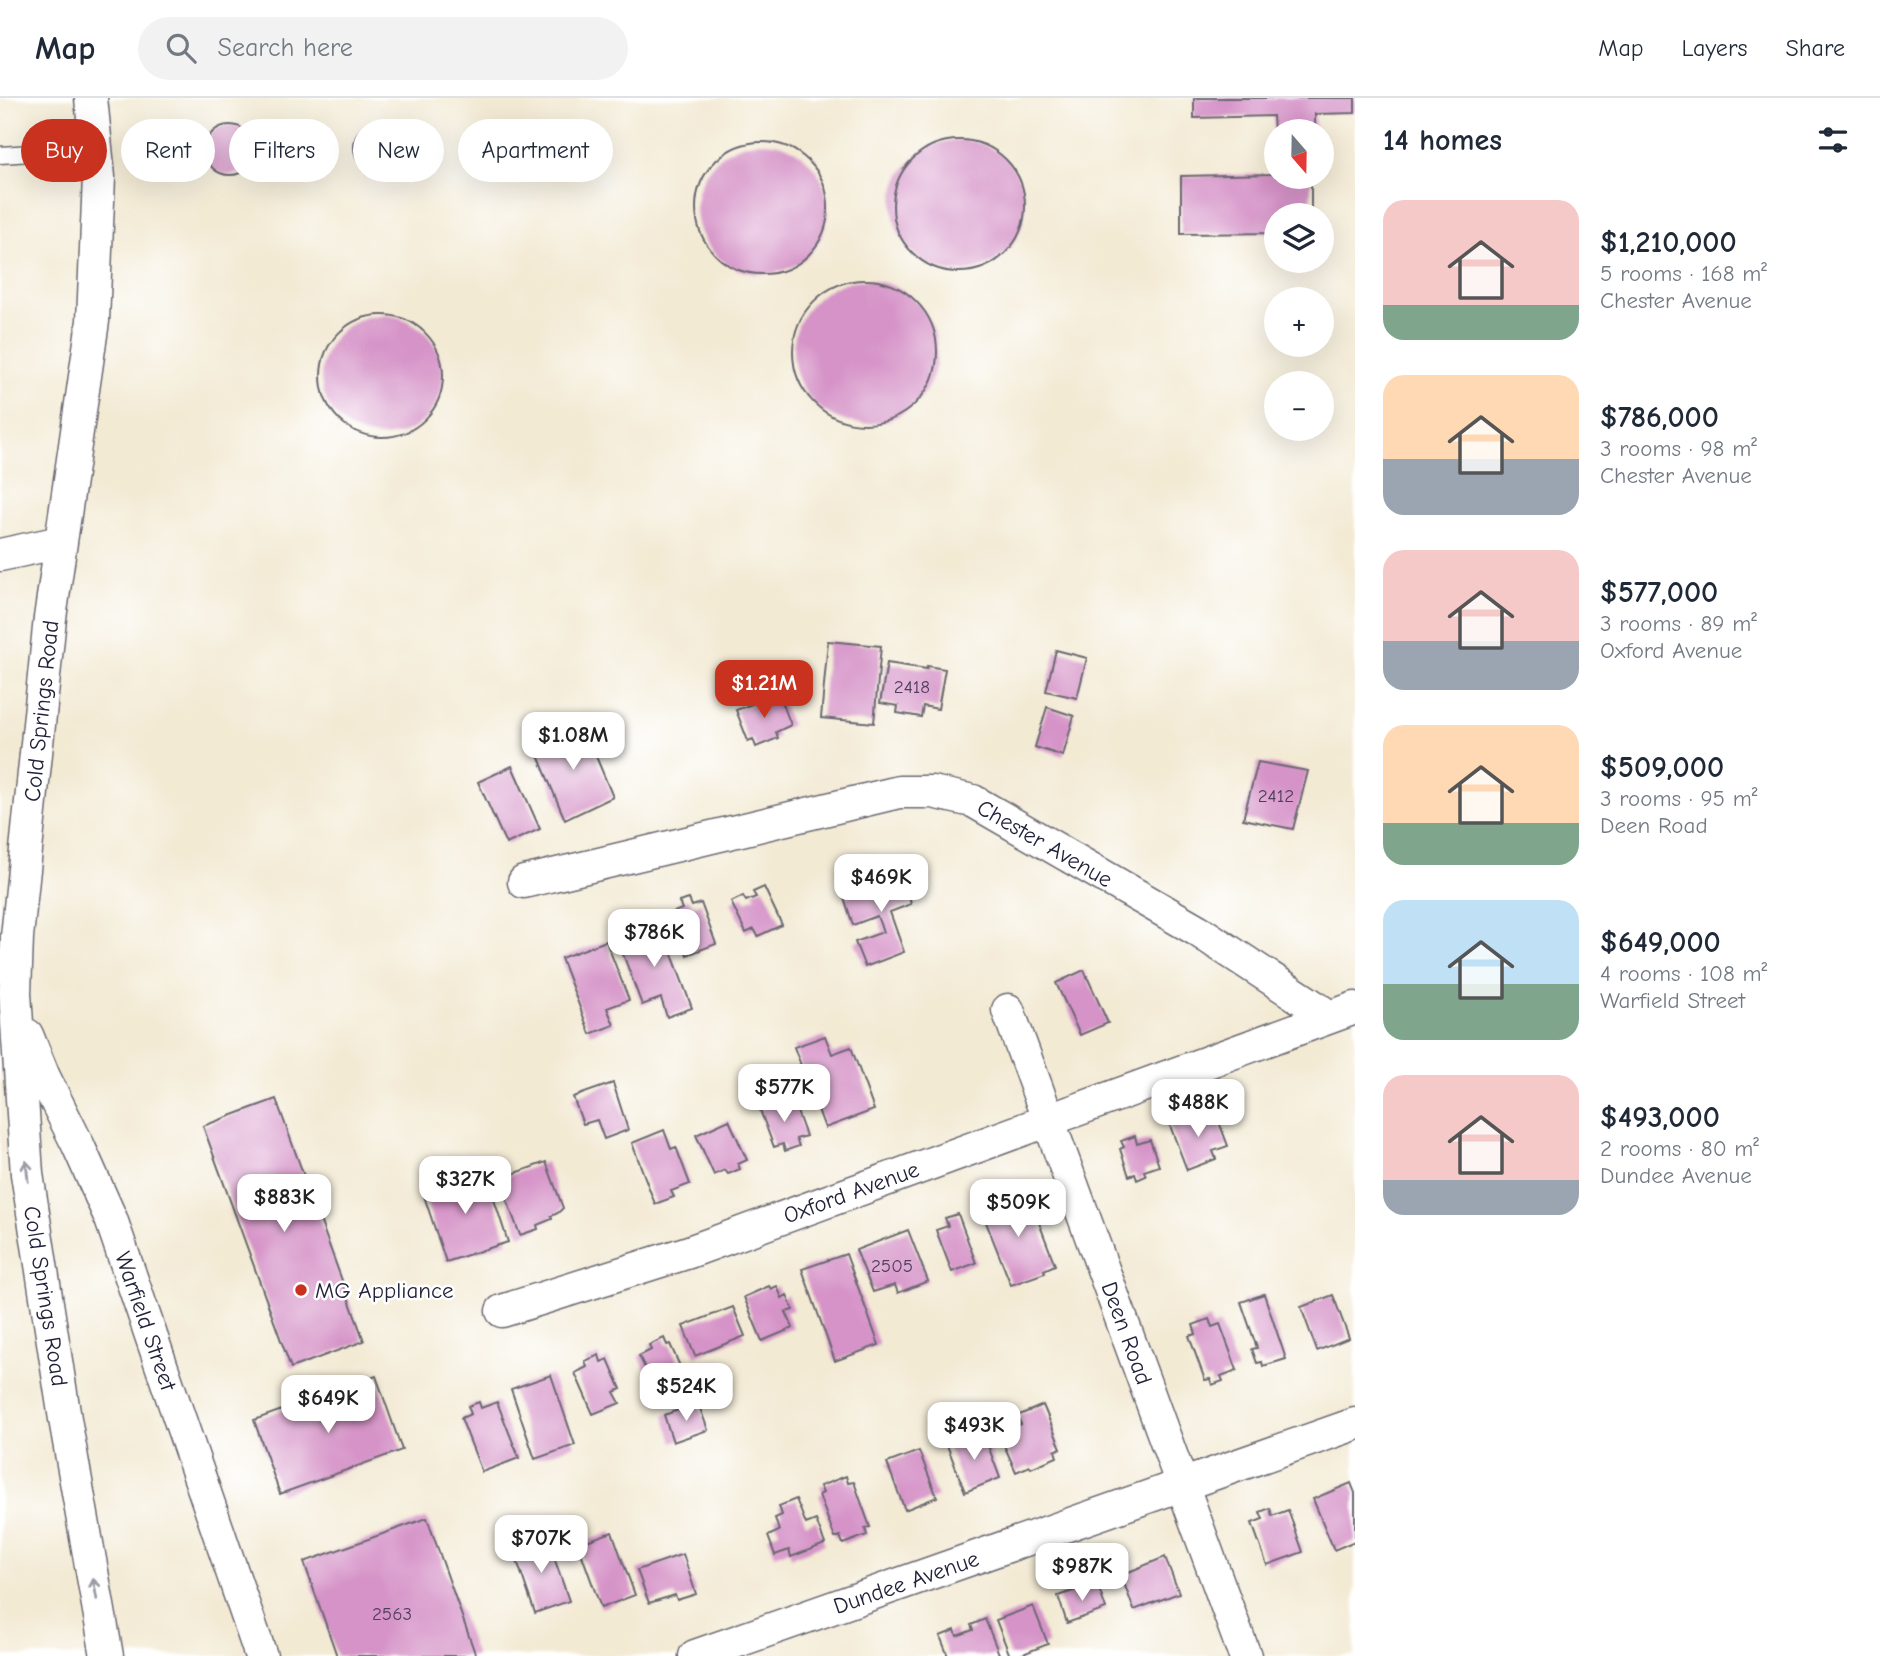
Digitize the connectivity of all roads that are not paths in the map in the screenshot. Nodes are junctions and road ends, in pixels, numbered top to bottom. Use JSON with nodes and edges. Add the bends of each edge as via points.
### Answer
{"nodes":[{"id":1,"x":91,"y":98,"type":"edge"},
{"id":2,"x":93,"y":119,"type":"edge"},
{"id":3,"x":21,"y":154,"type":"edge"},
{"id":4,"x":0,"y":155,"type":"edge"},
{"id":5,"x":99,"y":182,"type":"edge"},
{"id":6,"x":61,"y":542,"type":"junction"},
{"id":7,"x":0,"y":555,"type":"edge"},
{"id":8,"x":524,"y":883,"type":"dead end"},
{"id":9,"x":15,"y":993,"type":"junction"},
{"id":10,"x":1008,"y":1010,"type":"dead end"},
{"id":11,"x":1343,"y":1012,"type":"edge"},
{"id":12,"x":1049,"y":1121,"type":"junction"},
{"id":13,"x":502,"y":1311,"type":"dead end"},
{"id":14,"x":1355,"y":1424,"type":"edge"},
{"id":15,"x":1182,"y":1485,"type":"junction"},
{"id":16,"x":107,"y":1656,"type":"edge"},
{"id":17,"x":261,"y":1656,"type":"edge"},
{"id":18,"x":695,"y":1656,"type":"edge"},
{"id":19,"x":1245,"y":1656,"type":"edge"}],
"edges":[{"from":1,"to":2,"type":"street","name":"Cold Springs Road"},
{"from":3,"to":4,"type":"lane"},
{"from":5,"to":6,"type":"street","name":"Cold Springs Road","via":[[93,321]]},
{"from":6,"to":7,"type":"street"},
{"from":6,"to":9,"type":"street","name":"Cold Springs Road","via":[[38,729]]},
{"from":8,"to":11,"type":"street","name":"Chester Avenue","via":[[899,792],[932,792],[974,801]]},
{"from":16,"to":9,"type":"street","name":"Cold Springs Road","one_way":true,"via":[[27,1174]]},
{"from":9,"to":17,"type":"street","name":"Warfield Street","via":[[44,1077],[111,1219]]},
{"from":10,"to":12,"type":"street","name":"Deen Road"},
{"from":11,"to":12,"type":"street","name":"Oxford Avenue"},
{"from":12,"to":13,"type":"street","name":"Oxford Avenue","via":[[688,1252]]},
{"from":12,"to":15,"type":"street","name":"Deen Road"},
{"from":14,"to":15,"type":"street","name":"Dundee Avenue"},
{"from":15,"to":18,"type":"street","name":"Dundee Avenue"},
{"from":15,"to":19,"type":"street","name":"Deen Road"}]}
